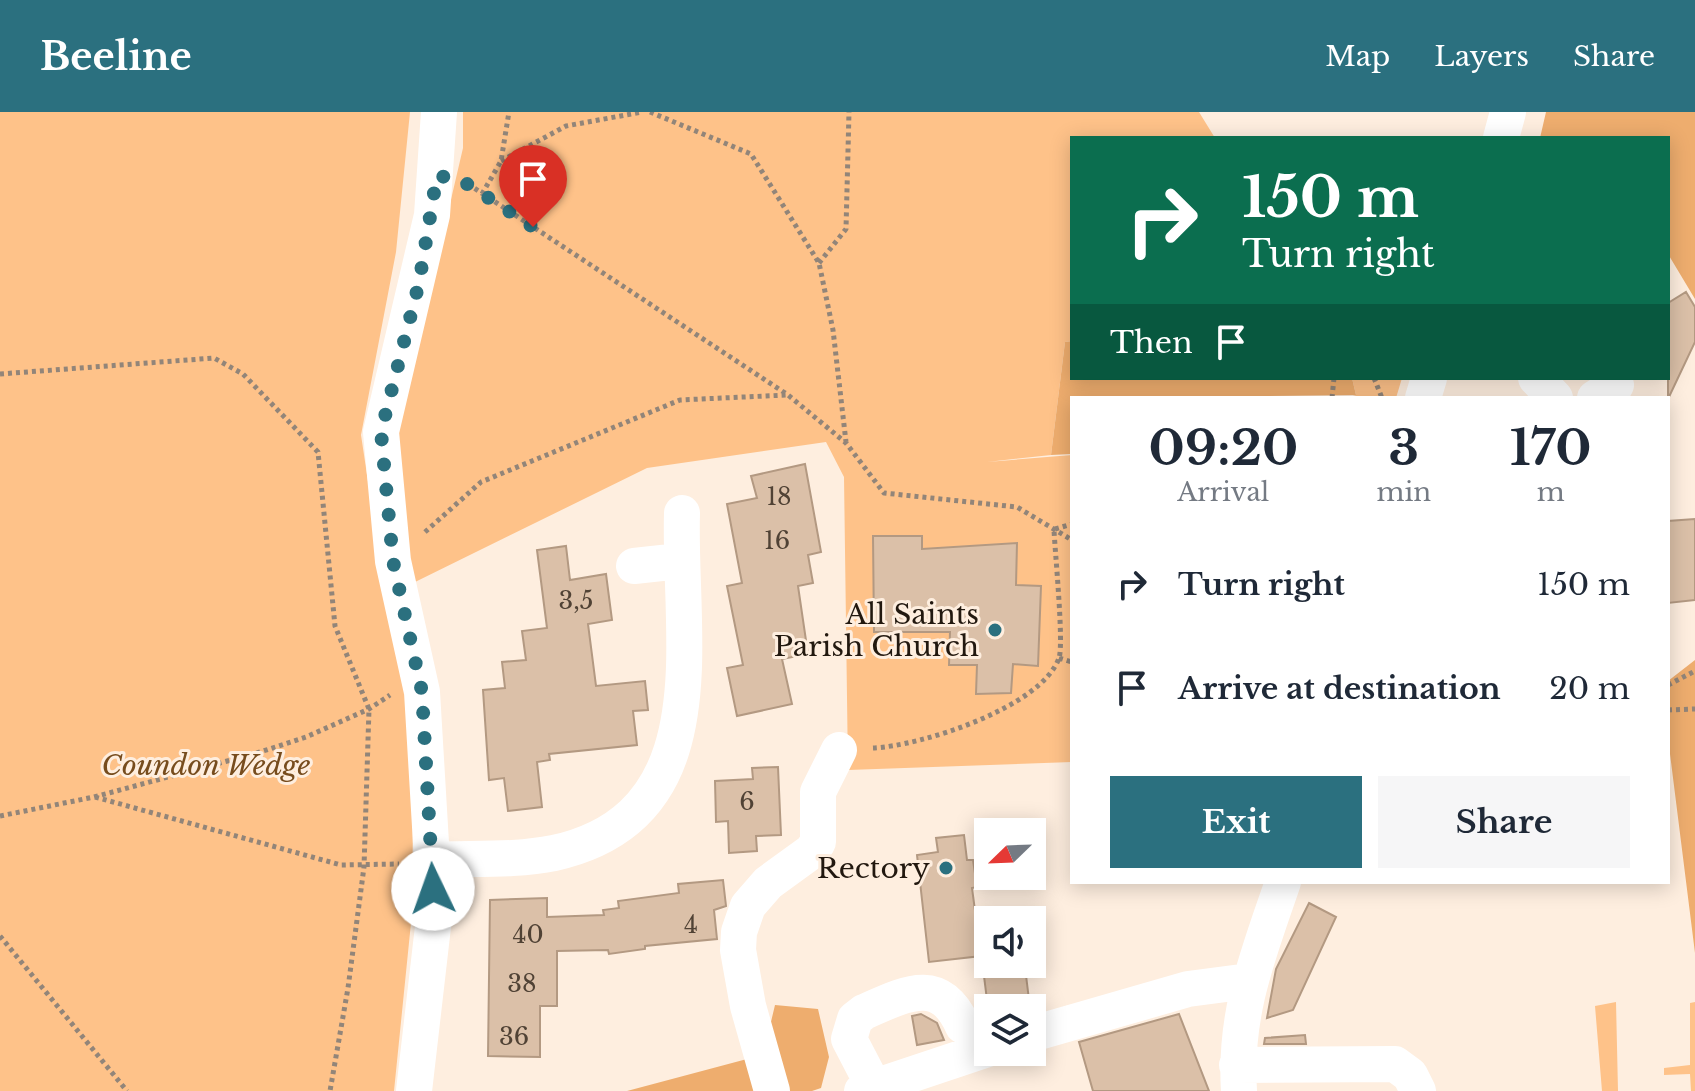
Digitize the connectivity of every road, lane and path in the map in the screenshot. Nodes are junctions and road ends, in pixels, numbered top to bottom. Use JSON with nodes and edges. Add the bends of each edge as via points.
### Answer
{"nodes":[{"id":1,"x":439,"y":112,"type":"edge"},
{"id":2,"x":509,"y":112,"type":"edge"},
{"id":3,"x":642,"y":112,"type":"edge"},
{"id":4,"x":650,"y":112,"type":"edge"},
{"id":5,"x":849,"y":112,"type":"edge"},
{"id":6,"x":1508,"y":112,"type":"edge"},
{"id":7,"x":1502,"y":136,"type":"edge"},
{"id":8,"x":501,"y":161,"type":"junction"},
{"id":9,"x":437,"y":175,"type":"junction"},
{"id":10,"x":482,"y":194,"type":"junction"},
{"id":11,"x":819,"y":263,"type":"junction"},
{"id":12,"x":0,"y":374,"type":"edge"},
{"id":13,"x":1538,"y":380,"type":"edge"},
{"id":14,"x":788,"y":395,"type":"junction"},
{"id":15,"x":1553,"y":396,"type":"edge"},
{"id":16,"x":846,"y":443,"type":"junction"},
{"id":17,"x":682,"y":513,"type":"dead end"},
{"id":18,"x":1070,"y":525,"type":"edge"},
{"id":19,"x":1054,"y":529,"type":"junction"},
{"id":20,"x":1070,"y":539,"type":"edge"},
{"id":21,"x":393,"y":561,"type":"junction"},
{"id":22,"x":680,"y":561,"type":"junction"},
{"id":23,"x":634,"y":566,"type":"dead end"},
{"id":24,"x":1059,"y":658,"type":"junction"},
{"id":25,"x":1070,"y":661,"type":"edge"},
{"id":26,"x":1695,"y":671,"type":"edge"},
{"id":27,"x":1670,"y":684,"type":"edge"},
{"id":28,"x":422,"y":692,"type":"junction"},
{"id":29,"x":369,"y":709,"type":"junction"},
{"id":30,"x":1695,"y":709,"type":"edge"},
{"id":31,"x":1670,"y":710,"type":"edge"},
{"id":32,"x":839,"y":750,"type":"joint"},
{"id":33,"x":94,"y":797,"type":"junction"},
{"id":34,"x":0,"y":816,"type":"edge"},
{"id":35,"x":432,"y":860,"type":"junction"},
{"id":36,"x":364,"y":867,"type":"junction"},
{"id":37,"x":1282,"y":884,"type":"edge"},
{"id":38,"x":0,"y":936,"type":"edge"},
{"id":39,"x":1249,"y":981,"type":"junction"},
{"id":40,"x":1046,"y":1030,"type":"edge"},
{"id":41,"x":974,"y":1035,"type":"edge"},
{"id":42,"x":974,"y":1039,"type":"edge"},
{"id":43,"x":1238,"y":1078,"type":"edge"},
{"id":44,"x":868,"y":1089,"type":"edge"},
{"id":45,"x":127,"y":1091,"type":"edge"},
{"id":46,"x":330,"y":1091,"type":"edge"},
{"id":47,"x":414,"y":1091,"type":"edge"},
{"id":48,"x":772,"y":1091,"type":"edge"},
{"id":49,"x":1418,"y":1091,"type":"edge"}],
"edges":[{"from":1,"to":9,"type":"street"},
{"from":2,"to":8,"type":"path"},
{"from":3,"to":8,"type":"path","via":[[566,126]]},
{"from":4,"to":11,"type":"path","via":[[751,154]]},
{"from":5,"to":11,"type":"path","via":[[846,229]]},
{"from":6,"to":7,"type":"street"},
{"from":8,"to":10,"type":"path"},
{"from":9,"to":10,"type":"path","via":[[464,182]]},
{"from":9,"to":21,"type":"street","via":[[419,283],[381,432]]},
{"from":10,"to":14,"type":"path"},
{"from":11,"to":16,"type":"path"},
{"from":12,"to":29,"type":"path","via":[[214,358],[243,374],[318,452],[335,626]]},
{"from":13,"to":15,"type":"street"},
{"from":14,"to":16,"type":"path"},
{"from":14,"to":21,"type":"path","via":[[680,400],[481,482]]},
{"from":16,"to":19,"type":"path","via":[[884,493],[1017,507]]},
{"from":17,"to":22,"type":"street"},
{"from":18,"to":19,"type":"path"},
{"from":19,"to":20,"type":"path"},
{"from":19,"to":24,"type":"path"},
{"from":21,"to":28,"type":"street"},
{"from":22,"to":23,"type":"street"},
{"from":22,"to":35,"type":"street","via":[[687,650],[681,716],[668,766],[655,790],[595,839],[553,853]]},
{"from":24,"to":25,"type":"path"},
{"from":24,"to":32,"type":"path","via":[[1043,680],[1012,705],[972,723],[889,747]]},
{"from":26,"to":27,"type":"path"},
{"from":28,"to":29,"type":"path","via":[[383,696]]},
{"from":28,"to":35,"type":"street"},
{"from":29,"to":33,"type":"path","via":[[257,753]]},
{"from":29,"to":36,"type":"path"},
{"from":30,"to":31,"type":"path"},
{"from":32,"to":48,"type":"street","via":[[818,792],[818,842],[768,883],[748,906],[739,932],[748,1006]]},
{"from":33,"to":34,"type":"path"},
{"from":33,"to":36,"type":"path"},
{"from":35,"to":36,"type":"path"},
{"from":35,"to":47,"type":"street","via":[[434,918]]},
{"from":36,"to":46,"type":"path"},
{"from":37,"to":39,"type":"street"},
{"from":38,"to":45,"type":"path"},
{"from":39,"to":40,"type":"street","via":[[1188,989]]},
{"from":39,"to":43,"type":"street","via":[[1240,1017]]},
{"from":41,"to":44,"type":"street","via":[[954,1006],[930,991],[864,1012],[855,1019],[849,1039]]},
{"from":42,"to":44,"type":"street"},
{"from":43,"to":49,"type":"street","via":[[1395,1064],[1410,1075]]}]}
